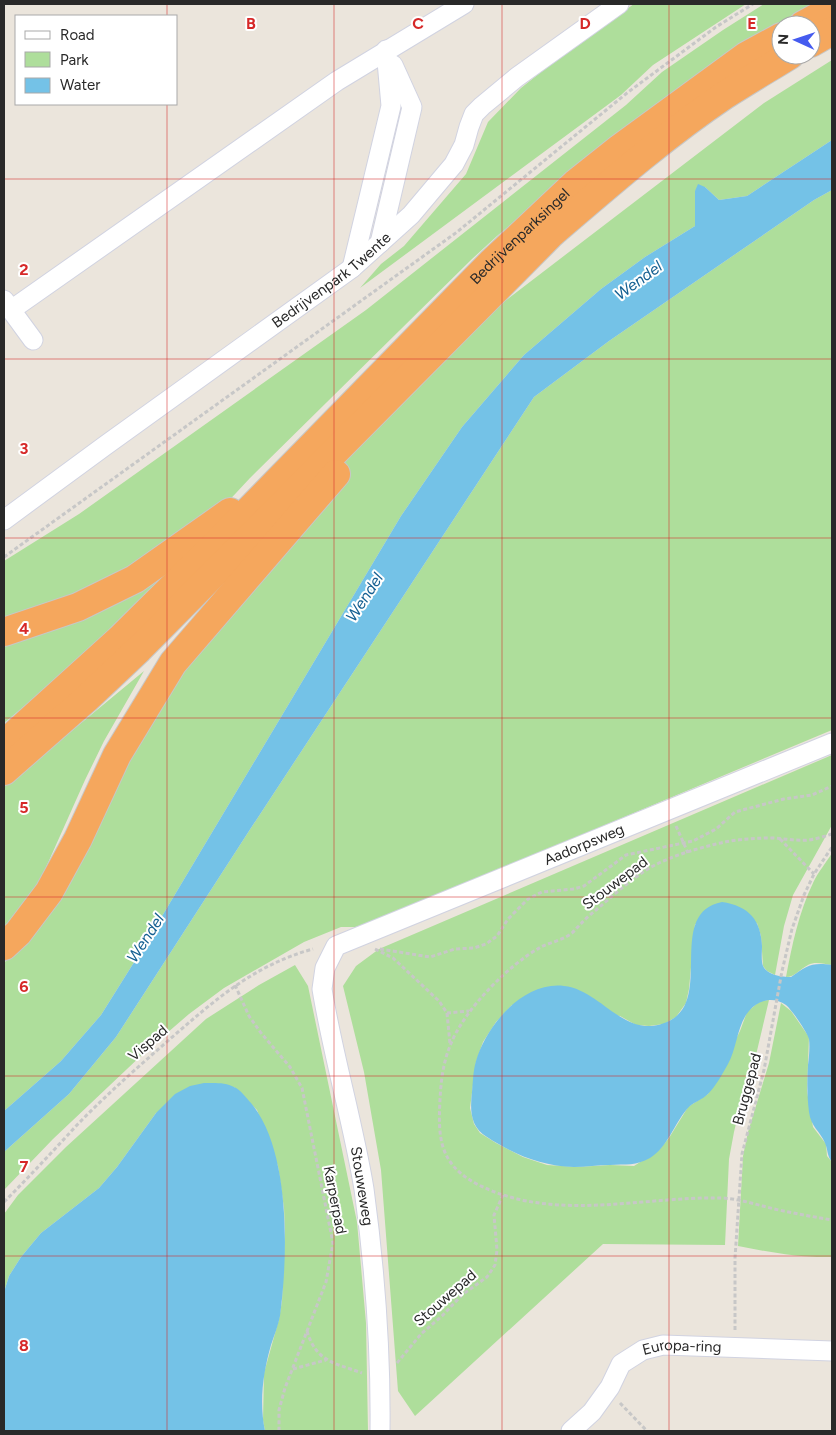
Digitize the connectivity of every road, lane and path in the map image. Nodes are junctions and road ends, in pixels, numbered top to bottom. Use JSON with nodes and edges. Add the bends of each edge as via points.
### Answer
{"nodes":[{"id":1,"x":464,"y":4,"type":"edge"},
{"id":2,"x":618,"y":4,"type":"edge"},
{"id":3,"x":753,"y":4,"type":"edge"},
{"id":4,"x":832,"y":31,"type":"edge"},
{"id":5,"x":821,"y":37,"type":"edge"},
{"id":6,"x":771,"y":42,"type":"edge"},
{"id":7,"x":386,"y":50,"type":"junction"},
{"id":8,"x":774,"y":65,"type":"edge"},
{"id":9,"x":380,"y":243,"type":"junction"},
{"id":10,"x":352,"y":268,"type":"junction"},
{"id":11,"x":7,"y":305,"type":"edge"},
{"id":12,"x":34,"y":340,"type":"dead end"},
{"id":13,"x":407,"y":378,"type":"junction"},
{"id":14,"x":288,"y":471,"type":"junction"},
{"id":15,"x":4,"y":520,"type":"edge"},
{"id":16,"x":4,"y":557,"type":"edge"},
{"id":17,"x":4,"y":632,"type":"edge"},
{"id":18,"x":832,"y":743,"type":"edge"},
{"id":19,"x":4,"y":744,"type":"edge"},
{"id":20,"x":4,"y":771,"type":"edge"},
{"id":21,"x":832,"y":786,"type":"edge"},
{"id":22,"x":670,"y":810,"type":"junction"},
{"id":23,"x":832,"y":834,"type":"edge"},
{"id":24,"x":779,"y":839,"type":"junction"},
{"id":25,"x":684,"y":844,"type":"junction"},
{"id":26,"x":832,"y":847,"type":"edge"},
{"id":27,"x":688,"y":853,"type":"junction"},
{"id":28,"x":814,"y":874,"type":"junction"},
{"id":29,"x":4,"y":946,"type":"edge"},
{"id":30,"x":336,"y":946,"type":"junction"},
{"id":31,"x":235,"y":986,"type":"junction"},
{"id":32,"x":469,"y":1011,"type":"junction"},
{"id":33,"x":446,"y":1013,"type":"junction"},
{"id":34,"x":450,"y":1044,"type":"junction"},
{"id":35,"x":503,"y":1195,"type":"junction"},
{"id":36,"x":740,"y":1200,"type":"junction"},
{"id":37,"x":4,"y":1202,"type":"edge"},
{"id":38,"x":832,"y":1220,"type":"edge"},
{"id":39,"x":307,"y":1330,"type":"junction"},
{"id":40,"x":735,"y":1348,"type":"junction"},
{"id":41,"x":832,"y":1351,"type":"edge"},
{"id":42,"x":326,"y":1360,"type":"junction"},
{"id":43,"x":292,"y":1369,"type":"junction"},
{"id":44,"x":380,"y":1377,"type":"junction"},
{"id":45,"x":607,"y":1389,"type":"junction"},
{"id":46,"x":278,"y":1431,"type":"edge"},
{"id":47,"x":380,"y":1431,"type":"edge"},
{"id":48,"x":571,"y":1431,"type":"edge"},
{"id":49,"x":647,"y":1431,"type":"edge"}],
"edges":[{"from":1,"to":7,"type":"street"},
{"from":2,"to":9,"type":"street","name":"Bedrijvenpark Twente","via":[[517,77],[474,114],[464,146],[454,164],[411,215]]},
{"from":3,"to":16,"type":"path","via":[[709,32],[627,93],[456,232]]},
{"from":4,"to":5,"type":"highway"},
{"from":6,"to":14,"type":"highway","name":"Bedrijvenparksingel","via":[[746,56],[576,183],[491,264]]},
{"from":7,"to":9,"type":"street","via":[[412,107]]},
{"from":7,"to":10,"type":"street","via":[[391,106]]},
{"from":7,"to":11,"type":"street"},
{"from":8,"to":13,"type":"highway","name":"Bedrijvenparksingel","via":[[725,95],[606,186],[552,233]]},
{"from":9,"to":10,"type":"street","name":"Bedrijvenpark Twente"},
{"from":10,"to":15,"type":"street","name":"Bedrijvenpark Twente"},
{"from":11,"to":12,"type":"street"},
{"from":13,"to":20,"type":"highway","via":[[139,649]]},
{"from":13,"to":29,"type":"highway","via":[[338,473],[173,663],[117,755],[49,892]]},
{"from":14,"to":17,"type":"highway","via":[[136,579],[78,607]]},
{"from":14,"to":19,"type":"highway","via":[[120,639]]},
{"from":18,"to":22,"type":"street","name":"Aadorpsweg"},
{"from":21,"to":25,"type":"path","via":[[812,795],[735,812],[716,829]]},
{"from":22,"to":25,"type":"path"},
{"from":22,"to":30,"type":"street","name":"Aadorpsweg"},
{"from":23,"to":24,"type":"path","name":"Stouwepad","via":[[810,840]]},
{"from":24,"to":27,"type":"path","name":"Stouwepad","via":[[742,838]]},
{"from":24,"to":28,"type":"path"},
{"from":25,"to":27,"type":"path"},
{"from":25,"to":33,"type":"path","via":[[626,855],[584,886],[542,892],[528,900],[486,944],[455,948],[430,957],[372,948],[393,958],[439,1001]]},
{"from":26,"to":28,"type":"path","name":"Bruggepad"},
{"from":27,"to":32,"type":"path","name":"Stouwepad","via":[[644,871],[570,934],[540,947],[510,968]]},
{"from":28,"to":36,"type":"path","name":"Bruggepad","via":[[792,929],[782,970],[764,1070],[742,1154]]},
{"from":30,"to":31,"type":"path","name":"Vispad","via":[[324,946],[294,955],[265,967]]},
{"from":30,"to":44,"type":"street","name":"Stouweweg","via":[[325,968],[322,989],[364,1189]]},
{"from":31,"to":37,"type":"path","name":"Vispad","via":[[124,1079]]},
{"from":31,"to":39,"type":"path","name":"Karperpad","via":[[248,1016],[290,1067],[302,1088],[333,1243],[326,1282]]},
{"from":32,"to":33,"type":"path"},
{"from":32,"to":34,"type":"path","name":"Stouwepad"},
{"from":33,"to":34,"type":"path","name":"Stouwepad"},
{"from":34,"to":35,"type":"path","name":"Stouwepad","via":[[440,1087],[439,1111],[439,1135],[446,1156],[457,1170],[474,1182]]},
{"from":35,"to":36,"type":"path","name":"Stouwepad","via":[[548,1205],[605,1205],[685,1198]]},
{"from":35,"to":44,"type":"path","name":"Stouwepad","via":[[494,1215],[498,1250],[495,1265],[487,1277],[420,1334],[392,1369]]},
{"from":36,"to":38,"type":"path","name":"Stouwepad"},
{"from":36,"to":40,"type":"path","name":"Bruggepad","via":[[735,1258]]},
{"from":39,"to":42,"type":"path","via":[[311,1345]]},
{"from":39,"to":43,"type":"path","name":"Karperpad"},
{"from":40,"to":41,"type":"street","name":"Europa-ring"},
{"from":40,"to":45,"type":"street","name":"Europa-ring","via":[[662,1345],[643,1350],[620,1364]]},
{"from":42,"to":43,"type":"path"},
{"from":42,"to":44,"type":"path"},
{"from":43,"to":46,"type":"path","name":"Karperpad","via":[[279,1410]]},
{"from":44,"to":47,"type":"street","name":"Stouweweg"},
{"from":45,"to":48,"type":"street","name":"Europa-ring","via":[[592,1412]]},
{"from":45,"to":49,"type":"path"}]}
